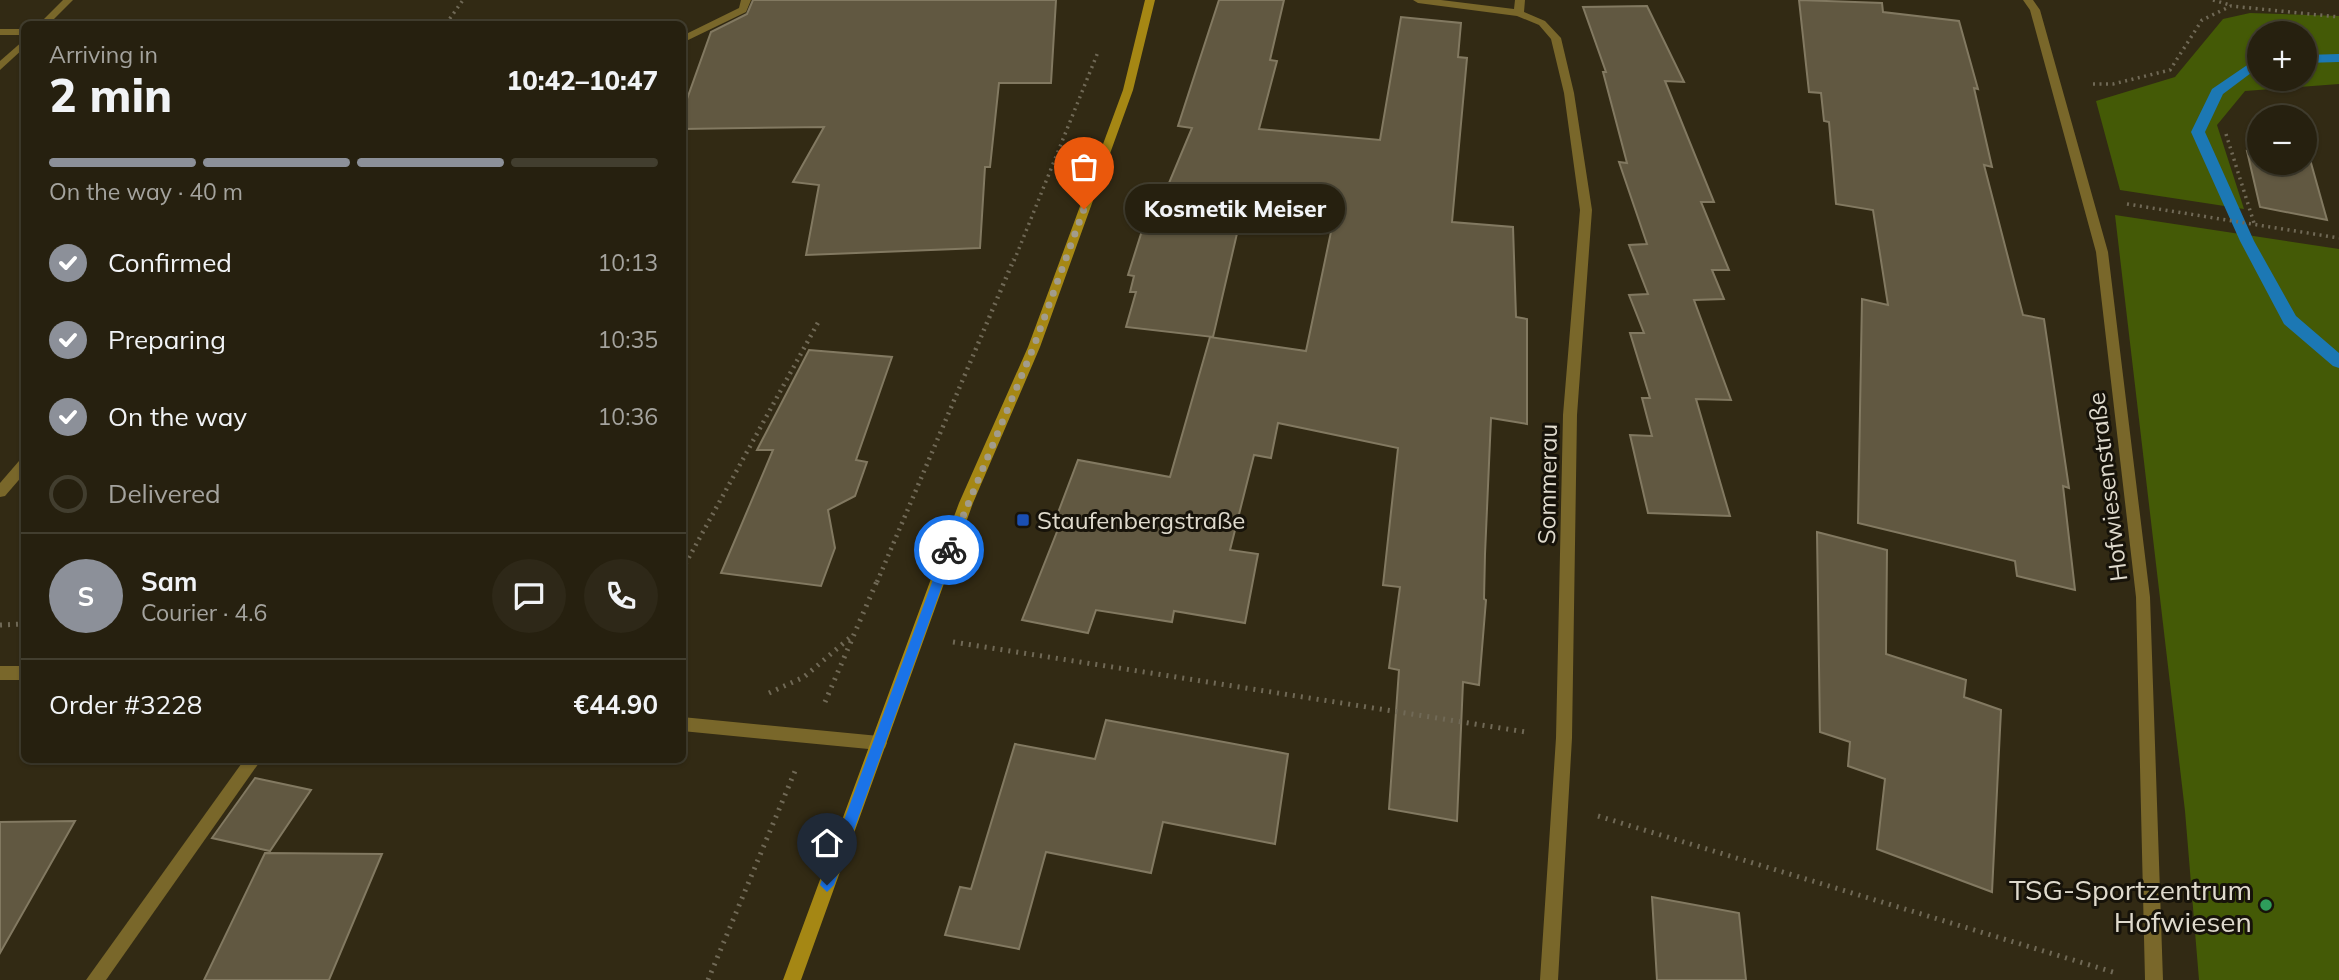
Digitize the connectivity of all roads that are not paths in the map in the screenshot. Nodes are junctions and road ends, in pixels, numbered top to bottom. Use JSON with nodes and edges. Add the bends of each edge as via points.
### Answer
{"nodes":[{"id":1,"x":68,"y":0,"type":"edge"},
{"id":2,"x":746,"y":0,"type":"edge"},
{"id":3,"x":1150,"y":0,"type":"edge"},
{"id":4,"x":1418,"y":0,"type":"edge"},
{"id":5,"x":2028,"y":0,"type":"edge"},
{"id":6,"x":1520,"y":7,"type":"edge"},
{"id":7,"x":47,"y":21,"type":"edge"},
{"id":8,"x":0,"y":32,"type":"edge"},
{"id":9,"x":21,"y":32,"type":"edge"},
{"id":10,"x":686,"y":38,"type":"edge"},
{"id":11,"x":21,"y":46,"type":"edge"},
{"id":12,"x":0,"y":67,"type":"edge"},
{"id":13,"x":21,"y":468,"type":"edge"},
{"id":14,"x":0,"y":492,"type":"edge"},
{"id":15,"x":0,"y":673,"type":"edge"},
{"id":16,"x":21,"y":673,"type":"edge"},
{"id":17,"x":686,"y":724,"type":"edge"},
{"id":18,"x":879,"y":743,"type":"junction"},
{"id":19,"x":251,"y":763,"type":"edge"},
{"id":20,"x":95,"y":980,"type":"edge"},
{"id":21,"x":792,"y":980,"type":"edge"},
{"id":22,"x":1549,"y":980,"type":"edge"},
{"id":23,"x":2154,"y":980,"type":"edge"}],
"edges":[{"from":1,"to":7,"type":"street"},
{"from":2,"to":10,"type":"street","via":[[743,10]]},
{"from":3,"to":18,"type":"street","via":[[1128,90]]},
{"from":4,"to":6,"type":"street","name":"Sommerau"},
{"from":5,"to":23,"type":"street","name":"Hofwiesenstraße","via":[[2057,84],[2102,252],[2143,597]]},
{"from":6,"to":22,"type":"street","name":"Sommerau","via":[[1556,38],[1586,210],[1570,415],[1564,738]]},
{"from":8,"to":9,"type":"street"},
{"from":11,"to":12,"type":"street"},
{"from":13,"to":14,"type":"street"},
{"from":15,"to":16,"type":"street"},
{"from":17,"to":18,"type":"street"},
{"from":18,"to":21,"type":"street"},
{"from":19,"to":20,"type":"street"}]}
